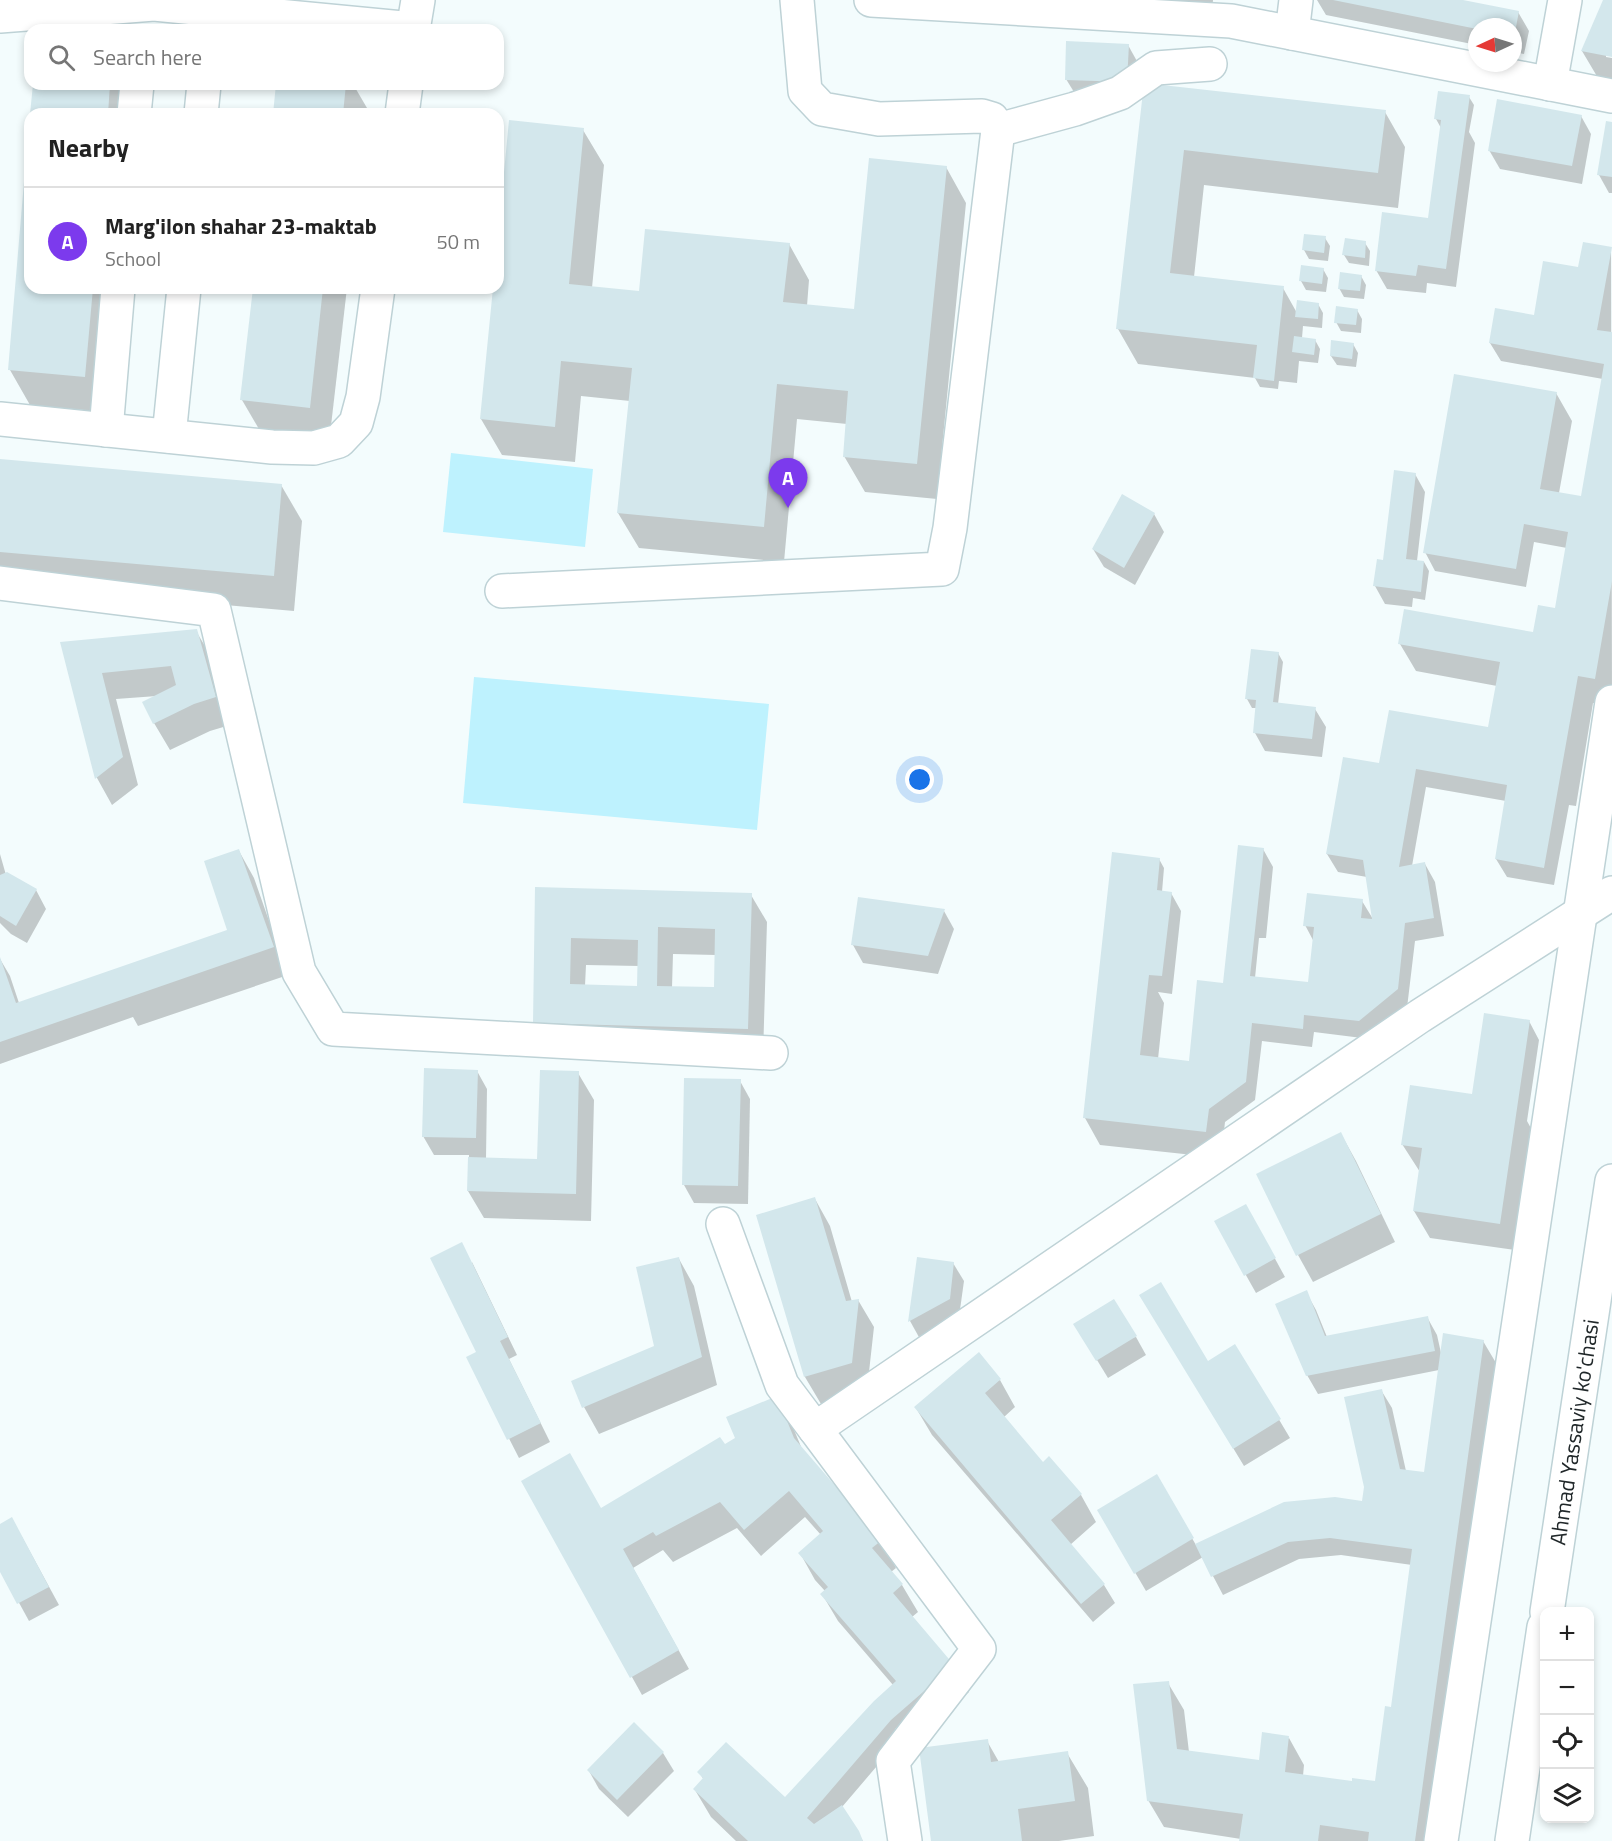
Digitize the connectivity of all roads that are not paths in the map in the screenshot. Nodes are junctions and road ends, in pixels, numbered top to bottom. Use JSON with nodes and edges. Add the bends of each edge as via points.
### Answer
{"nodes":[{"id":1,"x":418,"y":0,"type":"edge"},
{"id":2,"x":797,"y":0,"type":"edge"},
{"id":3,"x":871,"y":0,"type":"edge"},
{"id":4,"x":1296,"y":0,"type":"edge"},
{"id":5,"x":1565,"y":0,"type":"edge"},
{"id":6,"x":1232,"y":10,"type":"edge"},
{"id":7,"x":0,"y":16,"type":"edge"},
{"id":8,"x":143,"y":17,"type":"edge"},
{"id":9,"x":211,"y":20,"type":"edge"},
{"id":10,"x":292,"y":24,"type":"edge"},
{"id":11,"x":414,"y":24,"type":"edge"},
{"id":12,"x":1292,"y":33,"type":"junction"},
{"id":13,"x":1210,"y":64,"type":"dead end"},
{"id":14,"x":1550,"y":84,"type":"junction"},
{"id":15,"x":136,"y":90,"type":"edge"},
{"id":16,"x":203,"y":90,"type":"edge"},
{"id":17,"x":405,"y":90,"type":"edge"},
{"id":18,"x":1612,"y":96,"type":"edge"},
{"id":19,"x":135,"y":108,"type":"edge"},
{"id":20,"x":202,"y":108,"type":"edge"},
{"id":21,"x":403,"y":108,"type":"edge"},
{"id":22,"x":998,"y":130,"type":"junction"},
{"id":23,"x":117,"y":294,"type":"edge"},
{"id":24,"x":183,"y":294,"type":"edge"},
{"id":25,"x":377,"y":294,"type":"edge"},
{"id":26,"x":0,"y":419,"type":"edge"},
{"id":27,"x":106,"y":430,"type":"junction"},
{"id":28,"x":169,"y":436,"type":"junction"},
{"id":29,"x":0,"y":583,"type":"edge"},
{"id":30,"x":502,"y":591,"type":"dead end"},
{"id":31,"x":1612,"y":702,"type":"edge"},
{"id":32,"x":1612,"y":893,"type":"edge"},
{"id":33,"x":1580,"y":913,"type":"junction"},
{"id":34,"x":771,"y":1053,"type":"dead end"},
{"id":35,"x":1612,"y":1181,"type":"edge"},
{"id":36,"x":723,"y":1224,"type":"dead end"},
{"id":37,"x":1608,"y":1238,"type":"edge"},
{"id":38,"x":815,"y":1429,"type":"junction"},
{"id":39,"x":1548,"y":1607,"type":"edge"},
{"id":40,"x":1540,"y":1659,"type":"edge"},
{"id":41,"x":905,"y":1841,"type":"edge"},
{"id":42,"x":1441,"y":1841,"type":"edge"},
{"id":43,"x":1512,"y":1841,"type":"edge"}],
"edges":[{"from":1,"to":11,"type":"street"},
{"from":2,"to":22,"type":"street","via":[[805,91],[822,109],[879,118],[982,116],[992,119]]},
{"from":3,"to":6,"type":"street"},
{"from":4,"to":12,"type":"street"},
{"from":5,"to":14,"type":"street"},
{"from":6,"to":12,"type":"street"},
{"from":7,"to":8,"type":"street"},
{"from":8,"to":9,"type":"street"},
{"from":9,"to":10,"type":"street"},
{"from":12,"to":14,"type":"street"},
{"from":13,"to":22,"type":"street","via":[[1156,68],[1120,93]]},
{"from":14,"to":18,"type":"street"},
{"from":15,"to":19,"type":"street"},
{"from":16,"to":20,"type":"street"},
{"from":17,"to":21,"type":"street"},
{"from":22,"to":30,"type":"street","via":[[942,569]]},
{"from":23,"to":27,"type":"street"},
{"from":24,"to":28,"type":"street"},
{"from":25,"to":28,"type":"street","via":[[363,397],[356,423],[339,441],[314,448],[272,447]]},
{"from":26,"to":27,"type":"street"},
{"from":27,"to":28,"type":"street"},
{"from":29,"to":34,"type":"street","via":[[214,610],[299,972],[333,1029]]},
{"from":31,"to":33,"type":"street"},
{"from":32,"to":33,"type":"street"},
{"from":33,"to":38,"type":"street","via":[[1420,1016]]},
{"from":33,"to":42,"type":"street"},
{"from":35,"to":37,"type":"street","name":"Ahmad Yassaviy ko'chasi"},
{"from":36,"to":38,"type":"street","via":[[782,1385]]},
{"from":37,"to":39,"type":"street","name":"Ahmad Yassaviy ko'chasi"},
{"from":38,"to":41,"type":"street","via":[[980,1649],[893,1761]]},
{"from":40,"to":43,"type":"street"}]}
